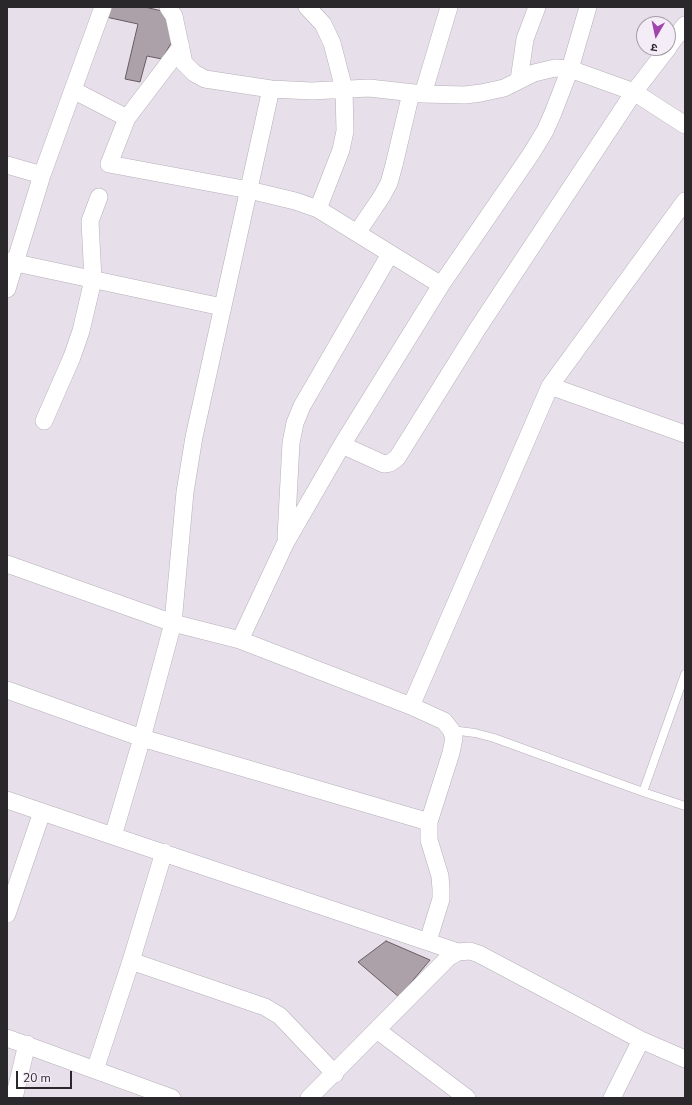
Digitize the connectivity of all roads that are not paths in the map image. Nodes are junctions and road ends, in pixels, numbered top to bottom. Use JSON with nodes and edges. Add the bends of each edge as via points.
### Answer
{"nodes":[{"id":1,"x":102,"y":7,"type":"edge"},
{"id":2,"x":168,"y":7,"type":"edge"},
{"id":3,"x":308,"y":7,"type":"edge"},
{"id":4,"x":449,"y":7,"type":"edge"},
{"id":5,"x":537,"y":7,"type":"edge"},
{"id":6,"x":588,"y":7,"type":"edge"},
{"id":7,"x":685,"y":25,"type":"edge"},
{"id":8,"x":676,"y":37,"type":"edge"},
{"id":9,"x":181,"y":47,"type":"junction"},
{"id":10,"x":662,"y":56,"type":"edge"},
{"id":11,"x":570,"y":69,"type":"junction"},
{"id":12,"x":519,"y":80,"type":"junction"},
{"id":13,"x":271,"y":89,"type":"junction"},
{"id":14,"x":344,"y":89,"type":"junction"},
{"id":15,"x":73,"y":90,"type":"junction"},
{"id":16,"x":634,"y":92,"type":"junction"},
{"id":17,"x":417,"y":94,"type":"junction"},
{"id":18,"x":127,"y":118,"type":"junction"},
{"id":19,"x":685,"y":124,"type":"edge"},
{"id":20,"x":7,"y":165,"type":"edge"},
{"id":21,"x":42,"y":175,"type":"junction"},
{"id":22,"x":249,"y":190,"type":"junction"},
{"id":23,"x":99,"y":196,"type":"dead end"},
{"id":24,"x":685,"y":201,"type":"edge"},
{"id":25,"x":318,"y":209,"type":"junction"},
{"id":26,"x":357,"y":233,"type":"junction"},
{"id":27,"x":390,"y":254,"type":"junction"},
{"id":28,"x":11,"y":262,"type":"edge"},
{"id":29,"x":93,"y":280,"type":"junction"},
{"id":30,"x":441,"y":285,"type":"junction"},
{"id":31,"x":7,"y":289,"type":"edge"},
{"id":32,"x":222,"y":307,"type":"junction"},
{"id":33,"x":550,"y":386,"type":"junction"},
{"id":34,"x":44,"y":421,"type":"dead end"},
{"id":35,"x":685,"y":434,"type":"edge"},
{"id":36,"x":342,"y":444,"type":"junction"},
{"id":37,"x":286,"y":542,"type":"junction"},
{"id":38,"x":7,"y":564,"type":"edge"},
{"id":39,"x":173,"y":623,"type":"junction"},
{"id":40,"x":240,"y":640,"type":"junction"},
{"id":41,"x":685,"y":674,"type":"edge"},
{"id":42,"x":7,"y":690,"type":"edge"},
{"id":43,"x":410,"y":706,"type":"junction"},
{"id":44,"x":452,"y":730,"type":"junction"},
{"id":45,"x":142,"y":738,"type":"junction"},
{"id":46,"x":643,"y":792,"type":"junction"},
{"id":47,"x":7,"y":800,"type":"edge"},
{"id":48,"x":685,"y":806,"type":"edge"},
{"id":49,"x":42,"y":812,"type":"junction"},
{"id":50,"x":429,"y":822,"type":"junction"},
{"id":51,"x":113,"y":836,"type":"junction"},
{"id":52,"x":164,"y":852,"type":"junction"},
{"id":53,"x":7,"y":914,"type":"edge"},
{"id":54,"x":428,"y":941,"type":"junction"},
{"id":55,"x":458,"y":952,"type":"junction"},
{"id":56,"x":131,"y":961,"type":"junction"},
{"id":57,"x":377,"y":1030,"type":"junction"},
{"id":58,"x":7,"y":1038,"type":"edge"},
{"id":59,"x":641,"y":1040,"type":"junction"},
{"id":60,"x":27,"y":1044,"type":"junction"},
{"id":61,"x":685,"y":1059,"type":"edge"},
{"id":62,"x":95,"y":1070,"type":"junction"},
{"id":63,"x":334,"y":1074,"type":"junction"},
{"id":64,"x":14,"y":1098,"type":"edge"},
{"id":65,"x":172,"y":1098,"type":"edge"},
{"id":66,"x":310,"y":1098,"type":"edge"},
{"id":67,"x":467,"y":1098,"type":"edge"},
{"id":68,"x":612,"y":1098,"type":"edge"}],
"edges":[{"from":1,"to":15,"type":"street"},
{"from":2,"to":9,"type":"street","via":[[174,16]]},
{"from":3,"to":14,"type":"street","via":[[323,24],[332,43]]},
{"from":4,"to":17,"type":"street"},
{"from":5,"to":12,"type":"street","via":[[524,39]]},
{"from":6,"to":11,"type":"street"},
{"from":7,"to":8,"type":"street"},
{"from":9,"to":13,"type":"street","via":[[184,63],[194,73],[205,78]]},
{"from":9,"to":18,"type":"street"},
{"from":10,"to":16,"type":"street"},
{"from":11,"to":12,"type":"street","via":[[555,68]]},
{"from":11,"to":16,"type":"street"},
{"from":11,"to":30,"type":"street","via":[[553,113],[532,154]]},
{"from":12,"to":17,"type":"street","via":[[504,88],[482,94]]},
{"from":13,"to":14,"type":"street"},
{"from":13,"to":22,"type":"street"},
{"from":14,"to":17,"type":"street","via":[[369,88]]},
{"from":14,"to":25,"type":"street","via":[[345,131],[341,150]]},
{"from":15,"to":18,"type":"street"},
{"from":15,"to":21,"type":"street"},
{"from":16,"to":19,"type":"street"},
{"from":16,"to":36,"type":"street","via":[[478,328],[397,458],[384,464]]},
{"from":17,"to":26,"type":"street","via":[[389,183]]},
{"from":18,"to":22,"type":"street","via":[[109,164]]},
{"from":20,"to":21,"type":"street"},
{"from":21,"to":28,"type":"street"},
{"from":22,"to":25,"type":"street"},
{"from":22,"to":32,"type":"street"},
{"from":23,"to":29,"type":"street","via":[[90,221]]},
{"from":24,"to":33,"type":"street"},
{"from":25,"to":26,"type":"street"},
{"from":26,"to":27,"type":"street"},
{"from":27,"to":30,"type":"street"},
{"from":27,"to":37,"type":"street","via":[[302,406],[295,423],[291,443]]},
{"from":28,"to":29,"type":"street"},
{"from":28,"to":31,"type":"street"},
{"from":29,"to":32,"type":"street"},
{"from":29,"to":34,"type":"street","via":[[72,358]]},
{"from":30,"to":36,"type":"street"},
{"from":32,"to":39,"type":"street","via":[[185,492]]},
{"from":33,"to":35,"type":"street"},
{"from":33,"to":43,"type":"street"},
{"from":36,"to":37,"type":"street"},
{"from":37,"to":40,"type":"street"},
{"from":38,"to":39,"type":"street"},
{"from":39,"to":40,"type":"street"},
{"from":39,"to":45,"type":"street"},
{"from":40,"to":43,"type":"street"},
{"from":41,"to":46,"type":"lane"},
{"from":42,"to":45,"type":"street"},
{"from":43,"to":44,"type":"street","via":[[444,721]]},
{"from":44,"to":46,"type":"lane","via":[[494,738]]},
{"from":44,"to":50,"type":"street","via":[[452,753]]},
{"from":45,"to":50,"type":"street"},
{"from":45,"to":51,"type":"street"},
{"from":46,"to":48,"type":"lane"},
{"from":47,"to":49,"type":"street"},
{"from":49,"to":51,"type":"street"},
{"from":49,"to":53,"type":"street"},
{"from":50,"to":54,"type":"street","via":[[428,840],[440,876],[441,899]]},
{"from":51,"to":52,"type":"street"},
{"from":52,"to":54,"type":"street"},
{"from":52,"to":56,"type":"street"},
{"from":54,"to":55,"type":"street"},
{"from":55,"to":57,"type":"street","via":[[449,957]]},
{"from":55,"to":59,"type":"street","via":[[479,954]]},
{"from":56,"to":62,"type":"street"},
{"from":56,"to":63,"type":"street","via":[[265,1007],[280,1016]]},
{"from":57,"to":63,"type":"street"},
{"from":57,"to":67,"type":"street"},
{"from":58,"to":60,"type":"street"},
{"from":59,"to":61,"type":"street"},
{"from":59,"to":68,"type":"street"},
{"from":60,"to":62,"type":"street"},
{"from":60,"to":64,"type":"street"},
{"from":62,"to":65,"type":"street"},
{"from":63,"to":66,"type":"street"}]}
